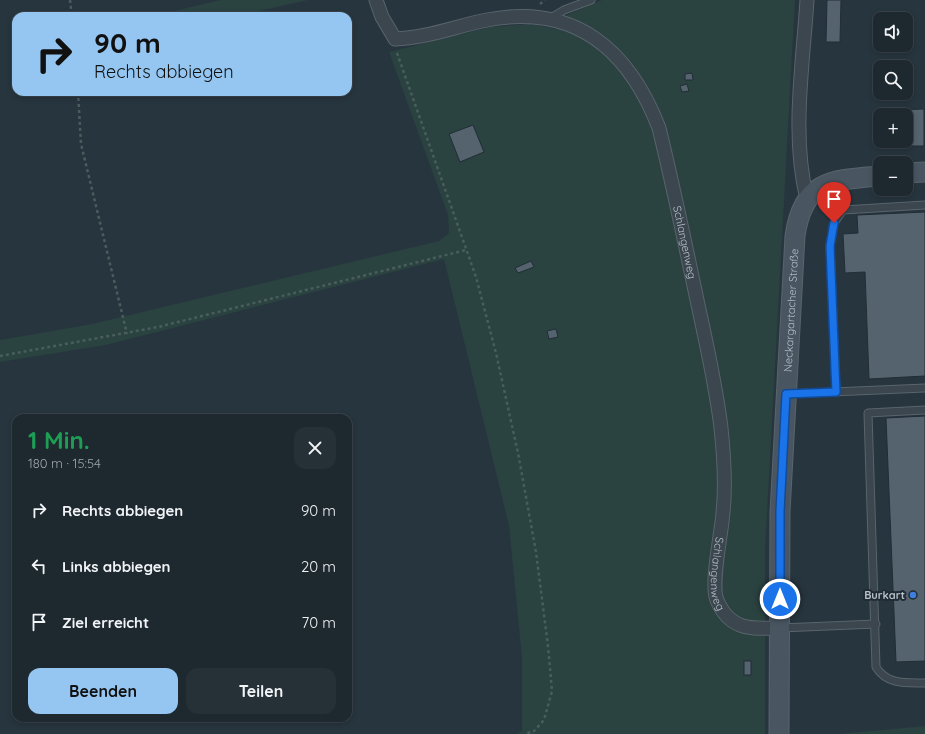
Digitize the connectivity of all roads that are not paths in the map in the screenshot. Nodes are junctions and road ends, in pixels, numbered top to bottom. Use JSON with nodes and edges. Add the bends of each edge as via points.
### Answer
{"nodes":[{"id":1,"x":376,"y":0,"type":"edge"},
{"id":2,"x":591,"y":0,"type":"edge"},
{"id":3,"x":807,"y":0,"type":"edge"},
{"id":4,"x":549,"y":19,"type":"junction"},
{"id":5,"x":925,"y":172,"type":"edge"},
{"id":6,"x":913,"y":173,"type":"edge"},
{"id":7,"x":873,"y":176,"type":"edge"},
{"id":8,"x":807,"y":199,"type":"junction"},
{"id":9,"x":925,"y":205,"type":"edge"},
{"id":10,"x":925,"y":388,"type":"edge"},
{"id":11,"x":836,"y":392,"type":"junction"},
{"id":12,"x":786,"y":394,"type":"junction"},
{"id":13,"x":925,"y":410,"type":"edge"},
{"id":14,"x":876,"y":624,"type":"junction"},
{"id":15,"x":779,"y":628,"type":"junction"},
{"id":16,"x":925,"y":683,"type":"edge"},
{"id":17,"x":779,"y":734,"type":"edge"}],
"edges":[{"from":1,"to":4,"type":"street","name":"Schlangenweg","via":[[382,17],[395,39],[412,38],[507,17]]},
{"from":2,"to":4,"type":"lane","via":[[564,10]]},
{"from":3,"to":8,"type":"street","via":[[799,112],[801,173]]},
{"from":4,"to":15,"type":"street","name":"Schlangenweg","via":[[573,26],[595,37],[616,55],[635,77],[650,102],[660,128],[721,427],[724,511],[716,598],[728,618],[739,626],[750,629]]},
{"from":5,"to":6,"type":"street"},
{"from":7,"to":8,"type":"street","via":[[833,182],[819,188]]},
{"from":8,"to":12,"type":"street","name":"Neckargartacher Straße","via":[[797,218],[794,236]]},
{"from":9,"to":11,"type":"lane","via":[[842,210],[834,223],[830,246]]},
{"from":10,"to":11,"type":"lane"},
{"from":11,"to":12,"type":"lane"},
{"from":12,"to":15,"type":"street","name":"Neckargartacher Straße","via":[[780,512]]},
{"from":13,"to":14,"type":"lane","via":[[868,413]]},
{"from":14,"to":15,"type":"lane"},
{"from":14,"to":16,"type":"lane","via":[[876,667],[881,675],[900,683]]},
{"from":15,"to":17,"type":"street","name":"Neckargartacher Straße"}]}
